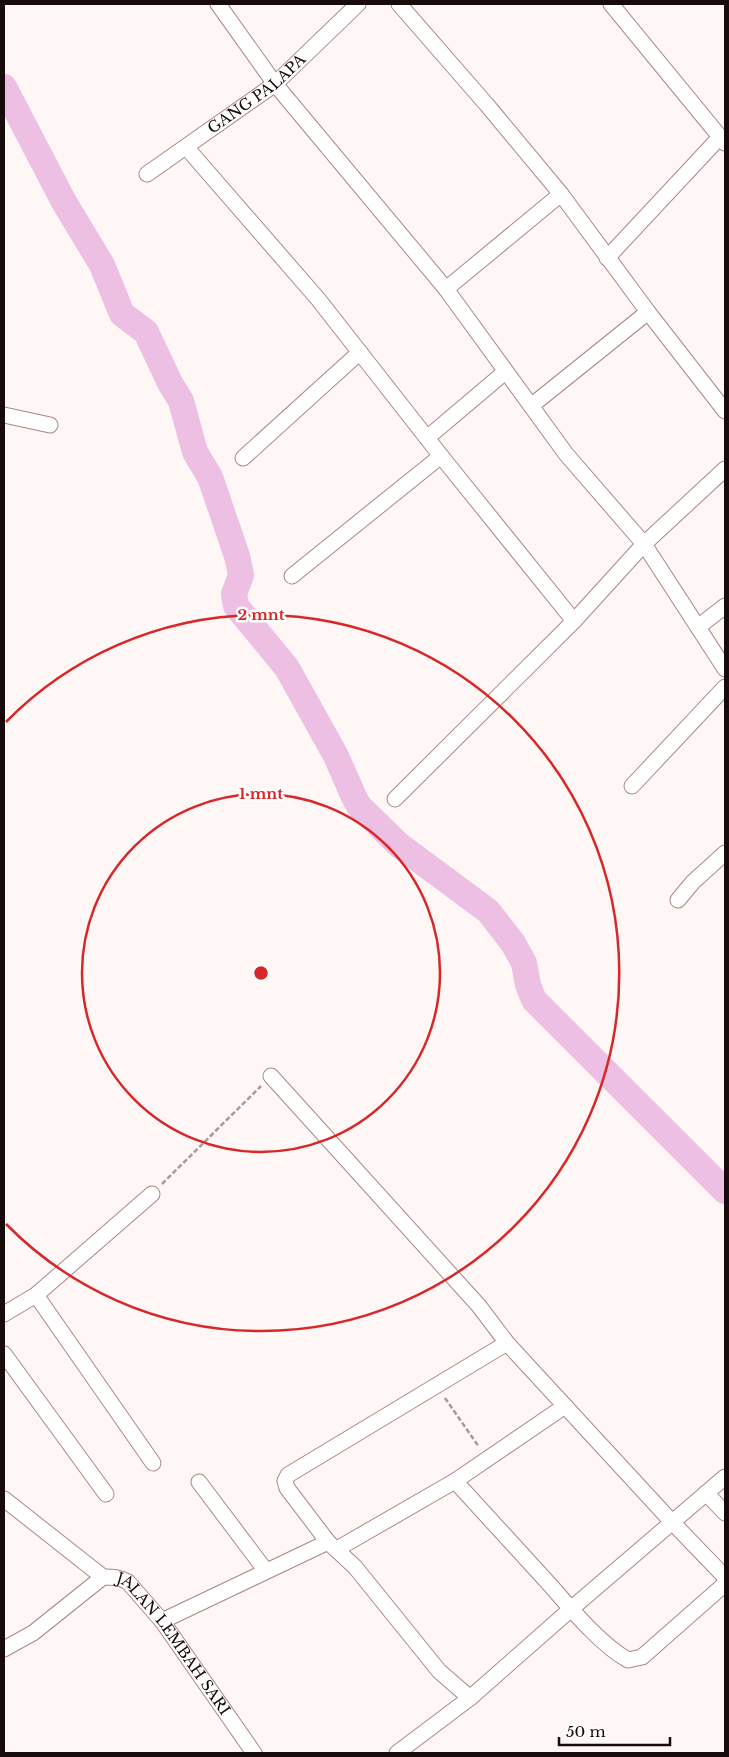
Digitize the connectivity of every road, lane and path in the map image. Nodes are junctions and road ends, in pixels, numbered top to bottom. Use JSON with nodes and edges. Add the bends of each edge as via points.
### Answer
{"nodes":[{"id":1,"x":218,"y":4,"type":"edge"},
{"id":2,"x":358,"y":4,"type":"edge"},
{"id":3,"x":399,"y":4,"type":"edge"},
{"id":4,"x":611,"y":4,"type":"edge"},
{"id":5,"x":275,"y":84,"type":"junction"},
{"id":6,"x":723,"y":140,"type":"edge"},
{"id":7,"x":186,"y":147,"type":"junction"},
{"id":8,"x":147,"y":174,"type":"dead end"},
{"id":9,"x":561,"y":194,"type":"junction"},
{"id":10,"x":607,"y":258,"type":"junction"},
{"id":11,"x":446,"y":289,"type":"junction"},
{"id":12,"x":648,"y":312,"type":"junction"},
{"id":13,"x":360,"y":352,"type":"junction"},
{"id":14,"x":505,"y":372,"type":"junction"},
{"id":15,"x":531,"y":406,"type":"junction"},
{"id":16,"x":725,"y":411,"type":"edge"},
{"id":17,"x":4,"y":415,"type":"edge"},
{"id":18,"x":50,"y":425,"type":"dead end"},
{"id":19,"x":427,"y":438,"type":"junction"},
{"id":20,"x":441,"y":456,"type":"junction"},
{"id":21,"x":243,"y":458,"type":"dead end"},
{"id":22,"x":725,"y":469,"type":"edge"},
{"id":23,"x":644,"y":544,"type":"junction"},
{"id":24,"x":292,"y":576,"type":"dead end"},
{"id":25,"x":725,"y":606,"type":"edge"},
{"id":26,"x":574,"y":621,"type":"junction"},
{"id":27,"x":698,"y":627,"type":"junction"},
{"id":28,"x":725,"y":669,"type":"edge"},
{"id":29,"x":725,"y":688,"type":"edge"},
{"id":30,"x":632,"y":786,"type":"dead end"},
{"id":31,"x":396,"y":799,"type":"dead end"},
{"id":32,"x":724,"y":859,"type":"edge"},
{"id":33,"x":678,"y":900,"type":"dead end"},
{"id":34,"x":271,"y":1076,"type":"joint"},
{"id":35,"x":152,"y":1194,"type":"joint"},
{"id":36,"x":36,"y":1294,"type":"junction"},
{"id":37,"x":4,"y":1314,"type":"edge"},
{"id":38,"x":507,"y":1343,"type":"junction"},
{"id":39,"x":4,"y":1354,"type":"edge"},
{"id":40,"x":436,"y":1385,"type":"junction"},
{"id":41,"x":565,"y":1406,"type":"junction"},
{"id":42,"x":487,"y":1458,"type":"junction"},
{"id":43,"x":153,"y":1463,"type":"dead end"},
{"id":44,"x":725,"y":1477,"type":"edge"},
{"id":45,"x":455,"y":1481,"type":"junction"},
{"id":46,"x":199,"y":1482,"type":"dead end"},
{"id":47,"x":706,"y":1493,"type":"junction"},
{"id":48,"x":106,"y":1494,"type":"dead end"},
{"id":49,"x":4,"y":1500,"type":"edge"},
{"id":50,"x":725,"y":1513,"type":"edge"},
{"id":51,"x":672,"y":1522,"type":"junction"},
{"id":52,"x":332,"y":1545,"type":"junction"},
{"id":53,"x":266,"y":1572,"type":"junction"},
{"id":54,"x":103,"y":1577,"type":"junction"},
{"id":55,"x":725,"y":1577,"type":"edge"},
{"id":56,"x":725,"y":1584,"type":"edge"},
{"id":57,"x":571,"y":1609,"type":"junction"},
{"id":58,"x":162,"y":1621,"type":"junction"},
{"id":59,"x":4,"y":1649,"type":"edge"},
{"id":60,"x":470,"y":1698,"type":"junction"},
{"id":61,"x":254,"y":1753,"type":"edge"},
{"id":62,"x":397,"y":1753,"type":"edge"}],
"edges":[{"from":1,"to":5,"type":"street"},
{"from":2,"to":5,"type":"street","name":"GANG PALAPA"},
{"from":3,"to":9,"type":"street"},
{"from":4,"to":6,"type":"street"},
{"from":5,"to":7,"type":"street","name":"GANG PALAPA"},
{"from":5,"to":11,"type":"street"},
{"from":6,"to":10,"type":"street"},
{"from":7,"to":8,"type":"street","name":"GANG PALAPA"},
{"from":7,"to":13,"type":"street"},
{"from":9,"to":10,"type":"street"},
{"from":9,"to":11,"type":"street"},
{"from":10,"to":12,"type":"street"},
{"from":11,"to":14,"type":"street"},
{"from":12,"to":15,"type":"street"},
{"from":12,"to":16,"type":"street"},
{"from":13,"to":19,"type":"street"},
{"from":13,"to":21,"type":"street"},
{"from":14,"to":15,"type":"street"},
{"from":14,"to":19,"type":"street"},
{"from":15,"to":23,"type":"street","via":[[566,454]]},
{"from":17,"to":18,"type":"street"},
{"from":19,"to":20,"type":"street"},
{"from":20,"to":24,"type":"street"},
{"from":20,"to":26,"type":"street"},
{"from":22,"to":23,"type":"street"},
{"from":23,"to":26,"type":"street"},
{"from":23,"to":27,"type":"street"},
{"from":25,"to":27,"type":"street"},
{"from":26,"to":31,"type":"street"},
{"from":27,"to":28,"type":"street"},
{"from":29,"to":30,"type":"street"},
{"from":32,"to":33,"type":"street","via":[[693,882]]},
{"from":34,"to":35,"type":"path"},
{"from":34,"to":38,"type":"street","via":[[478,1306]]},
{"from":35,"to":36,"type":"street"},
{"from":36,"to":37,"type":"street"},
{"from":36,"to":43,"type":"street"},
{"from":38,"to":40,"type":"street"},
{"from":38,"to":41,"type":"street"},
{"from":39,"to":48,"type":"street"},
{"from":40,"to":42,"type":"path"},
{"from":40,"to":52,"type":"street","via":[[288,1476],[287,1488]]},
{"from":41,"to":42,"type":"street"},
{"from":41,"to":51,"type":"street"},
{"from":42,"to":45,"type":"street"},
{"from":44,"to":47,"type":"street"},
{"from":45,"to":52,"type":"street"},
{"from":45,"to":57,"type":"street"},
{"from":46,"to":53,"type":"street"},
{"from":47,"to":50,"type":"street"},
{"from":47,"to":51,"type":"street"},
{"from":49,"to":54,"type":"street"},
{"from":51,"to":55,"type":"street"},
{"from":51,"to":57,"type":"street"},
{"from":52,"to":53,"type":"street"},
{"from":52,"to":60,"type":"street","via":[[356,1567],[439,1671]]},
{"from":53,"to":58,"type":"street"},
{"from":54,"to":58,"type":"street","name":"JALAN LEMBAH SARI","via":[[115,1576],[128,1582]]},
{"from":54,"to":59,"type":"street","name":"JALAN LEMBAH SARI","via":[[34,1633]]},
{"from":56,"to":57,"type":"street","via":[[642,1657],[634,1660],[621,1656]]},
{"from":57,"to":60,"type":"street"},
{"from":58,"to":61,"type":"street","name":"JALAN LEMBAH SARI"},
{"from":60,"to":62,"type":"street"}]}
